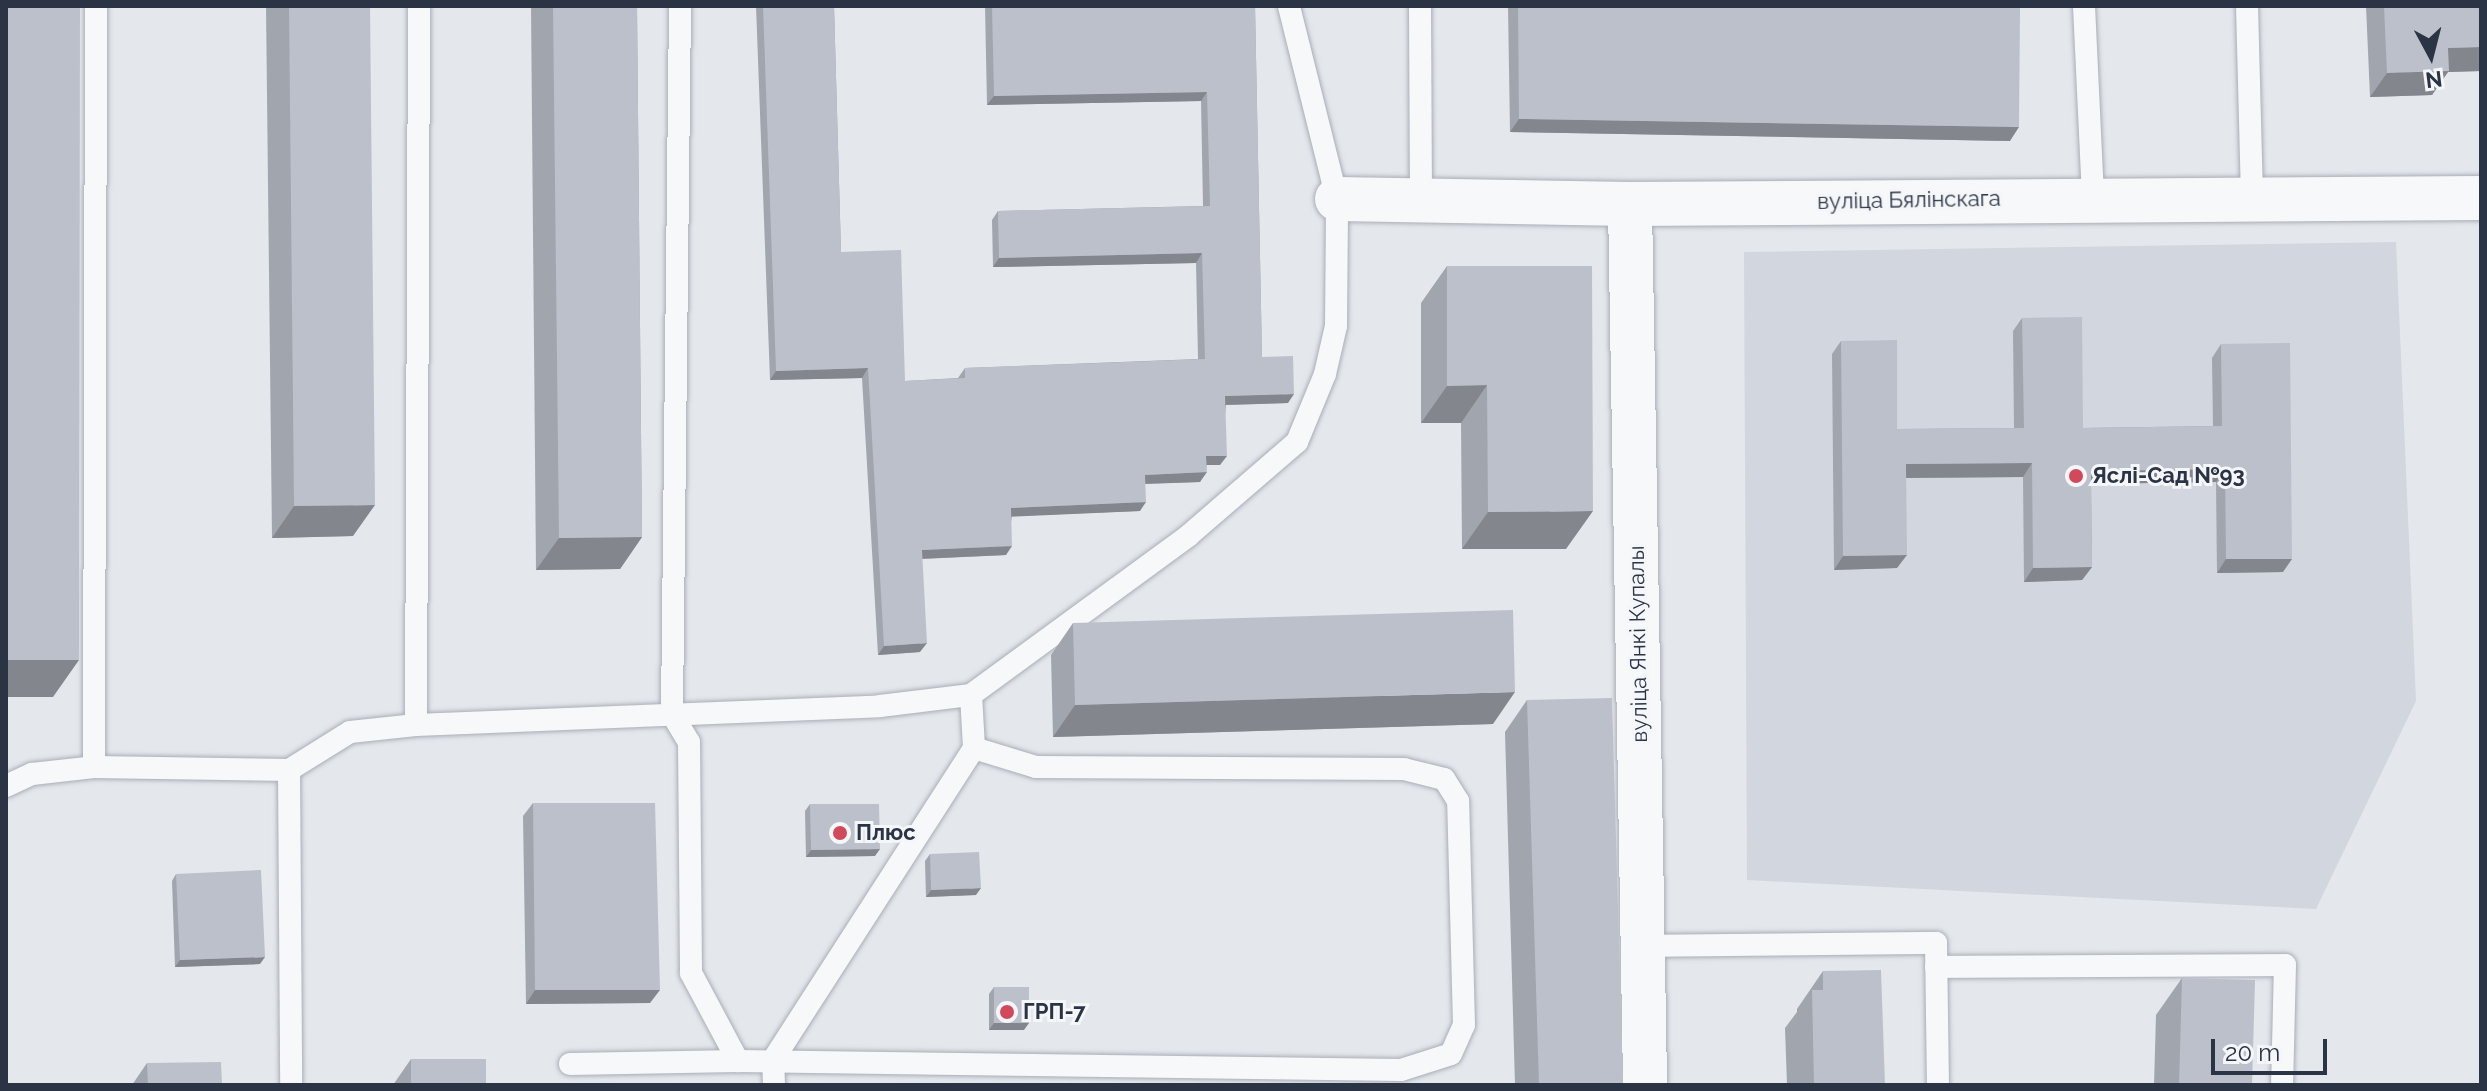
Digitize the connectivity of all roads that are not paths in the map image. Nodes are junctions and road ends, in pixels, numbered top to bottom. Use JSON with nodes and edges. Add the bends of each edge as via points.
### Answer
{"nodes":[{"id":1,"x":96,"y":6,"type":"edge"},
{"id":2,"x":419,"y":6,"type":"edge"},
{"id":3,"x":680,"y":6,"type":"edge"},
{"id":4,"x":1289,"y":6,"type":"edge"},
{"id":5,"x":1420,"y":6,"type":"edge"},
{"id":6,"x":2084,"y":6,"type":"edge"},
{"id":7,"x":2247,"y":6,"type":"edge"},
{"id":8,"x":2093,"y":198,"type":"junction"},
{"id":9,"x":2252,"y":198,"type":"junction"},
{"id":10,"x":2481,"y":198,"type":"edge"},
{"id":11,"x":1337,"y":199,"type":"junction"},
{"id":12,"x":1421,"y":201,"type":"junction"},
{"id":13,"x":1630,"y":204,"type":"junction"},
{"id":14,"x":971,"y":695,"type":"junction"},
{"id":15,"x":672,"y":714,"type":"junction"},
{"id":16,"x":416,"y":725,"type":"junction"},
{"id":17,"x":974,"y":748,"type":"junction"},
{"id":18,"x":94,"y":767,"type":"junction"},
{"id":19,"x":289,"y":770,"type":"junction"},
{"id":20,"x":6,"y":786,"type":"edge"},
{"id":21,"x":1644,"y":946,"type":"junction"},
{"id":22,"x":1936,"y":967,"type":"junction"},
{"id":23,"x":773,"y":1060,"type":"junction"},
{"id":24,"x":738,"y":1061,"type":"junction"},
{"id":25,"x":570,"y":1064,"type":"dead end"},
{"id":26,"x":1027,"y":1076,"type":"edge"},
{"id":27,"x":1312,"y":1077,"type":"edge"},
{"id":28,"x":291,"y":1085,"type":"edge"},
{"id":29,"x":774,"y":1085,"type":"edge"},
{"id":30,"x":1645,"y":1085,"type":"edge"},
{"id":31,"x":1938,"y":1085,"type":"edge"},
{"id":32,"x":2282,"y":1085,"type":"edge"}],
"edges":[{"from":1,"to":18,"type":"lane"},
{"from":2,"to":16,"type":"lane"},
{"from":3,"to":15,"type":"lane"},
{"from":4,"to":11,"type":"lane"},
{"from":5,"to":12,"type":"lane"},
{"from":6,"to":8,"type":"lane"},
{"from":7,"to":9,"type":"lane"},
{"from":8,"to":9,"type":"street","name":"вуліца Бялінскага"},
{"from":8,"to":13,"type":"street","name":"вуліца Бялінскага"},
{"from":9,"to":10,"type":"street","name":"вуліца Бялінскага"},
{"from":11,"to":12,"type":"street","name":"вуліца Бялінскага"},
{"from":11,"to":14,"type":"lane","via":[[1336,326],[1325,374],[1297,442],[1188,536]]},
{"from":12,"to":13,"type":"street","name":"вуліца Бялінскага"},
{"from":13,"to":21,"type":"street","name":"вуліца Янкі Купалы"},
{"from":14,"to":15,"type":"lane","via":[[880,706]]},
{"from":14,"to":17,"type":"lane"},
{"from":15,"to":16,"type":"lane"},
{"from":15,"to":24,"type":"lane","via":[[689,742],[691,973]]},
{"from":16,"to":19,"type":"lane","via":[[350,732]]},
{"from":17,"to":23,"type":"lane"},
{"from":17,"to":27,"type":"lane","via":[[1036,767],[1404,769],[1444,779],[1458,801],[1464,1025],[1451,1054],[1401,1070]]},
{"from":18,"to":19,"type":"lane"},
{"from":18,"to":20,"type":"lane","via":[[32,774]]},
{"from":19,"to":28,"type":"lane"},
{"from":21,"to":22,"type":"lane","via":[[1936,943]]},
{"from":21,"to":30,"type":"street","name":"вуліца Янкі Купалы"},
{"from":22,"to":31,"type":"lane"},
{"from":22,"to":32,"type":"lane","via":[[2285,965]]},
{"from":23,"to":24,"type":"lane"},
{"from":23,"to":26,"type":"lane"},
{"from":23,"to":29,"type":"lane"},
{"from":24,"to":25,"type":"lane"},
{"from":26,"to":27,"type":"lane"}]}
